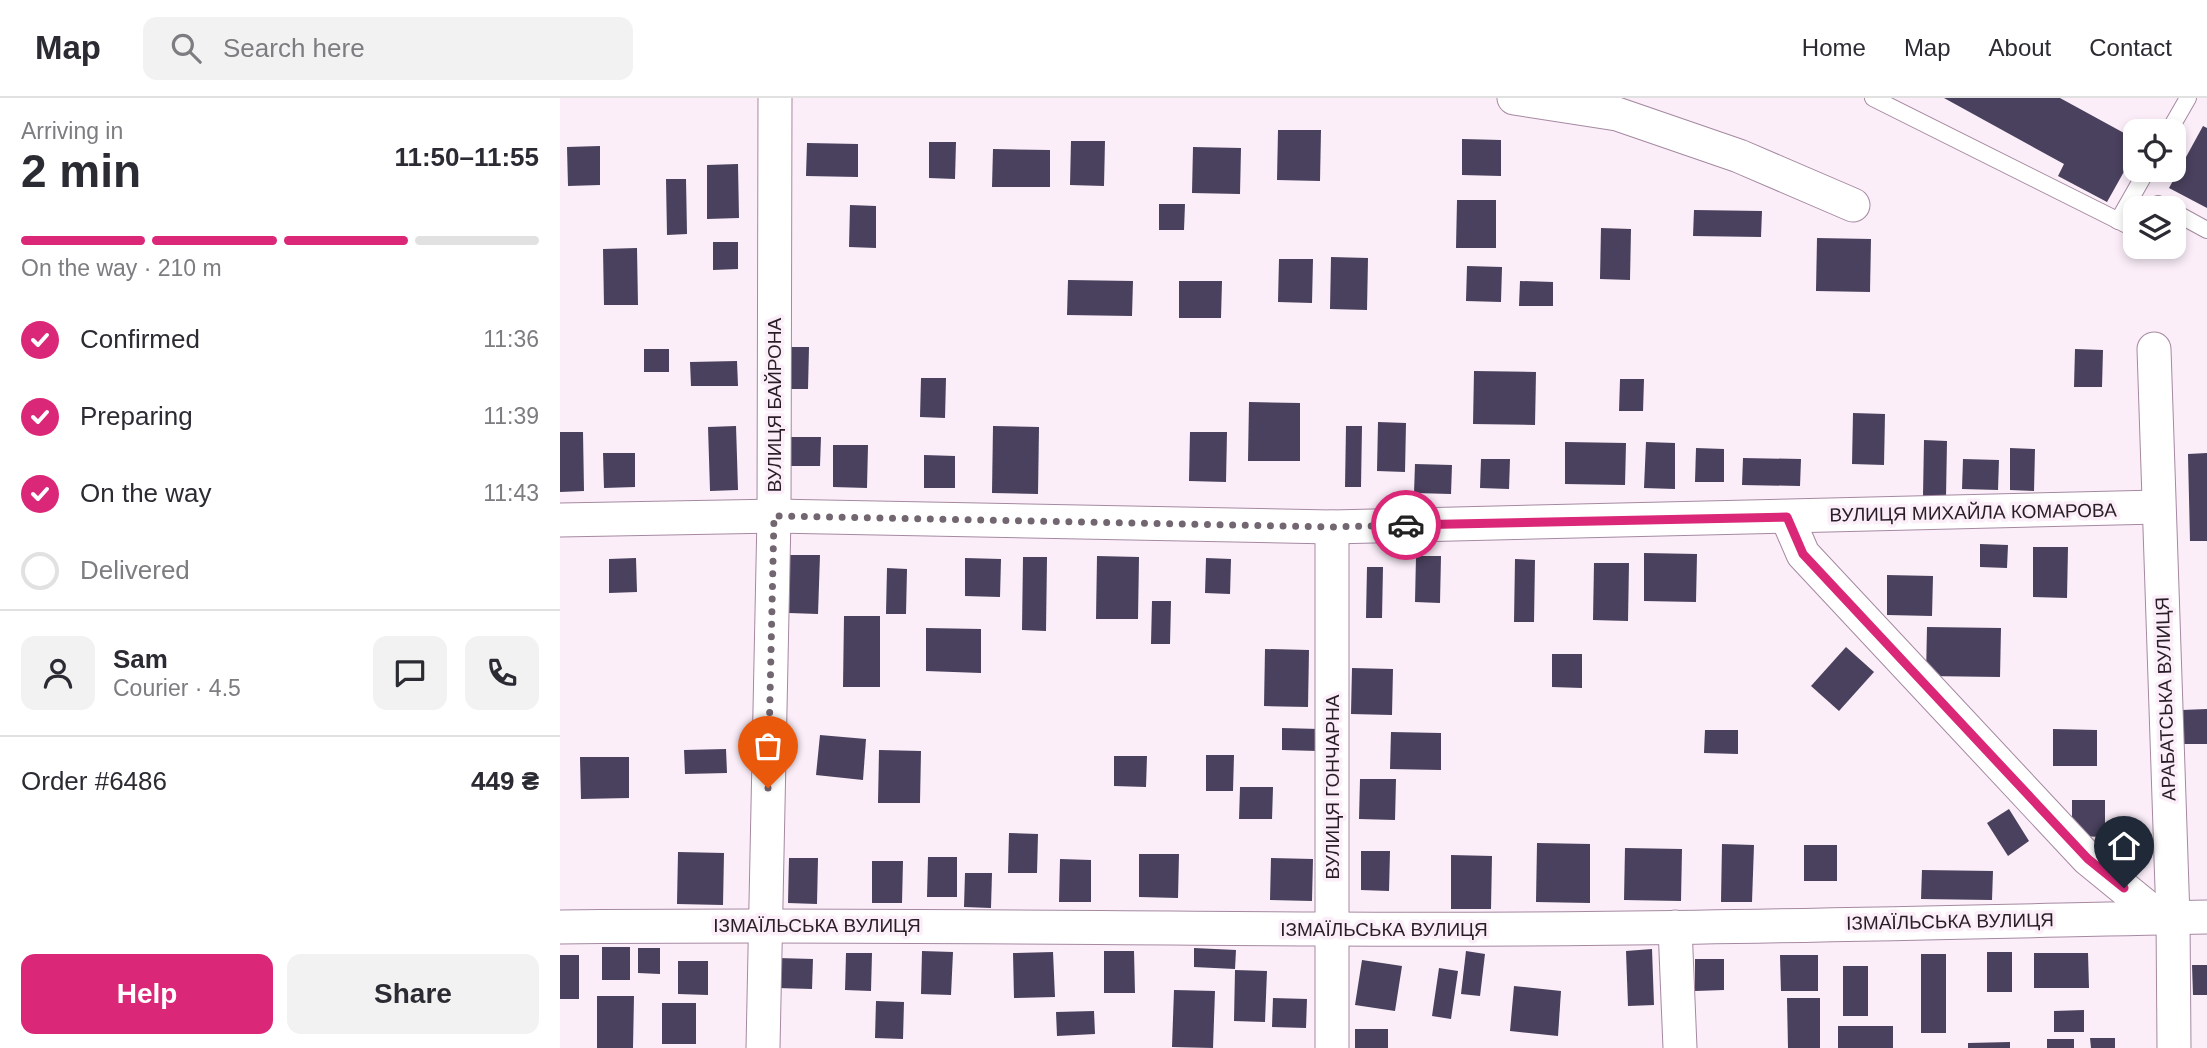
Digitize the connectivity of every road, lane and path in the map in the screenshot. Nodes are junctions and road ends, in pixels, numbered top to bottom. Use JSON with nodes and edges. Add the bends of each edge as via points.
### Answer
{"nodes":[{"id":1,"x":775,"y":98,"type":"edge"},
{"id":2,"x":1514,"y":98,"type":"edge"},
{"id":3,"x":1873,"y":98,"type":"edge"},
{"id":4,"x":2188,"y":98,"type":"edge"},
{"id":5,"x":2176,"y":119,"type":"edge"},
{"id":6,"x":2140,"y":182,"type":"edge"},
{"id":7,"x":1853,"y":205,"type":"dead end"},
{"id":8,"x":2186,"y":219,"type":"edge"},
{"id":9,"x":2118,"y":221,"type":"junction"},
{"id":10,"x":2123,"y":223,"type":"edge"},
{"id":11,"x":2207,"y":230,"type":"edge"},
{"id":12,"x":2154,"y":349,"type":"dead end"},
{"id":13,"x":2158,"y":507,"type":"junction"},
{"id":14,"x":774,"y":516,"type":"junction"},
{"id":15,"x":1787,"y":517,"type":"junction"},
{"id":16,"x":560,"y":520,"type":"edge"},
{"id":17,"x":1332,"y":527,"type":"junction"},
{"id":18,"x":2166,"y":917,"type":"junction"},
{"id":19,"x":2207,"y":917,"type":"edge"},
{"id":20,"x":765,"y":924,"type":"junction"},
{"id":21,"x":560,"y":927,"type":"edge"},
{"id":22,"x":1675,"y":927,"type":"junction"},
{"id":23,"x":1333,"y":929,"type":"junction"},
{"id":24,"x":763,"y":1048,"type":"edge"},
{"id":25,"x":1332,"y":1048,"type":"edge"},
{"id":26,"x":1680,"y":1048,"type":"edge"},
{"id":27,"x":2174,"y":1048,"type":"edge"}],
"edges":[{"from":1,"to":14,"type":"street","name":"ВУЛИЦЯ БАЙРОНА"},
{"from":2,"to":7,"type":"street","via":[[1617,114],[1739,156]]},
{"from":3,"to":9,"type":"lane"},
{"from":4,"to":5,"type":"lane"},
{"from":6,"to":9,"type":"lane"},
{"from":8,"to":11,"type":"lane"},
{"from":9,"to":10,"type":"lane"},
{"from":12,"to":13,"type":"street","name":"АРАБАТСЬКА ВУЛИЦЯ"},
{"from":13,"to":15,"type":"street","name":"ВУЛИЦЯ МИХАЙЛА КОМАРОВА"},
{"from":13,"to":18,"type":"street","name":"АРАБАТСЬКА ВУЛИЦЯ"},
{"from":14,"to":16,"type":"street","name":"ВУЛИЦЯ МИХАЙЛА КОМАРОВА"},
{"from":14,"to":17,"type":"street","name":"ВУЛИЦЯ МИХАЙЛА КОМАРОВА"},
{"from":14,"to":20,"type":"street","name":"ВУЛИЦЯ БАЙРОНА"},
{"from":15,"to":17,"type":"street","name":"ВУЛИЦЯ МИХАЙЛА КОМАРОВА"},
{"from":15,"to":18,"type":"street","via":[[1803,554],[2088,859]]},
{"from":17,"to":23,"type":"street","name":"ВУЛИЦЯ ГОНЧАРНА"},
{"from":18,"to":19,"type":"street","name":"ІЗМАЇЛЬСЬКА ВУЛИЦЯ"},
{"from":18,"to":22,"type":"street","name":"ІЗМАЇЛЬСЬКА ВУЛИЦЯ"},
{"from":18,"to":27,"type":"street","name":"АРАБАТСЬКА ВУЛИЦЯ"},
{"from":20,"to":21,"type":"street","name":"ІЗМАЇЛЬСЬКА ВУЛИЦЯ"},
{"from":20,"to":23,"type":"street","name":"ІЗМАЇЛЬСЬКА ВУЛИЦЯ"},
{"from":20,"to":24,"type":"street","name":"ВУЛИЦЯ БАЙРОНА"},
{"from":22,"to":23,"type":"street","name":"ІЗМАЇЛЬСЬКА ВУЛИЦЯ"},
{"from":22,"to":26,"type":"street"},
{"from":23,"to":25,"type":"street","name":"ВУЛИЦЯ ГОНЧАРНА"}]}
